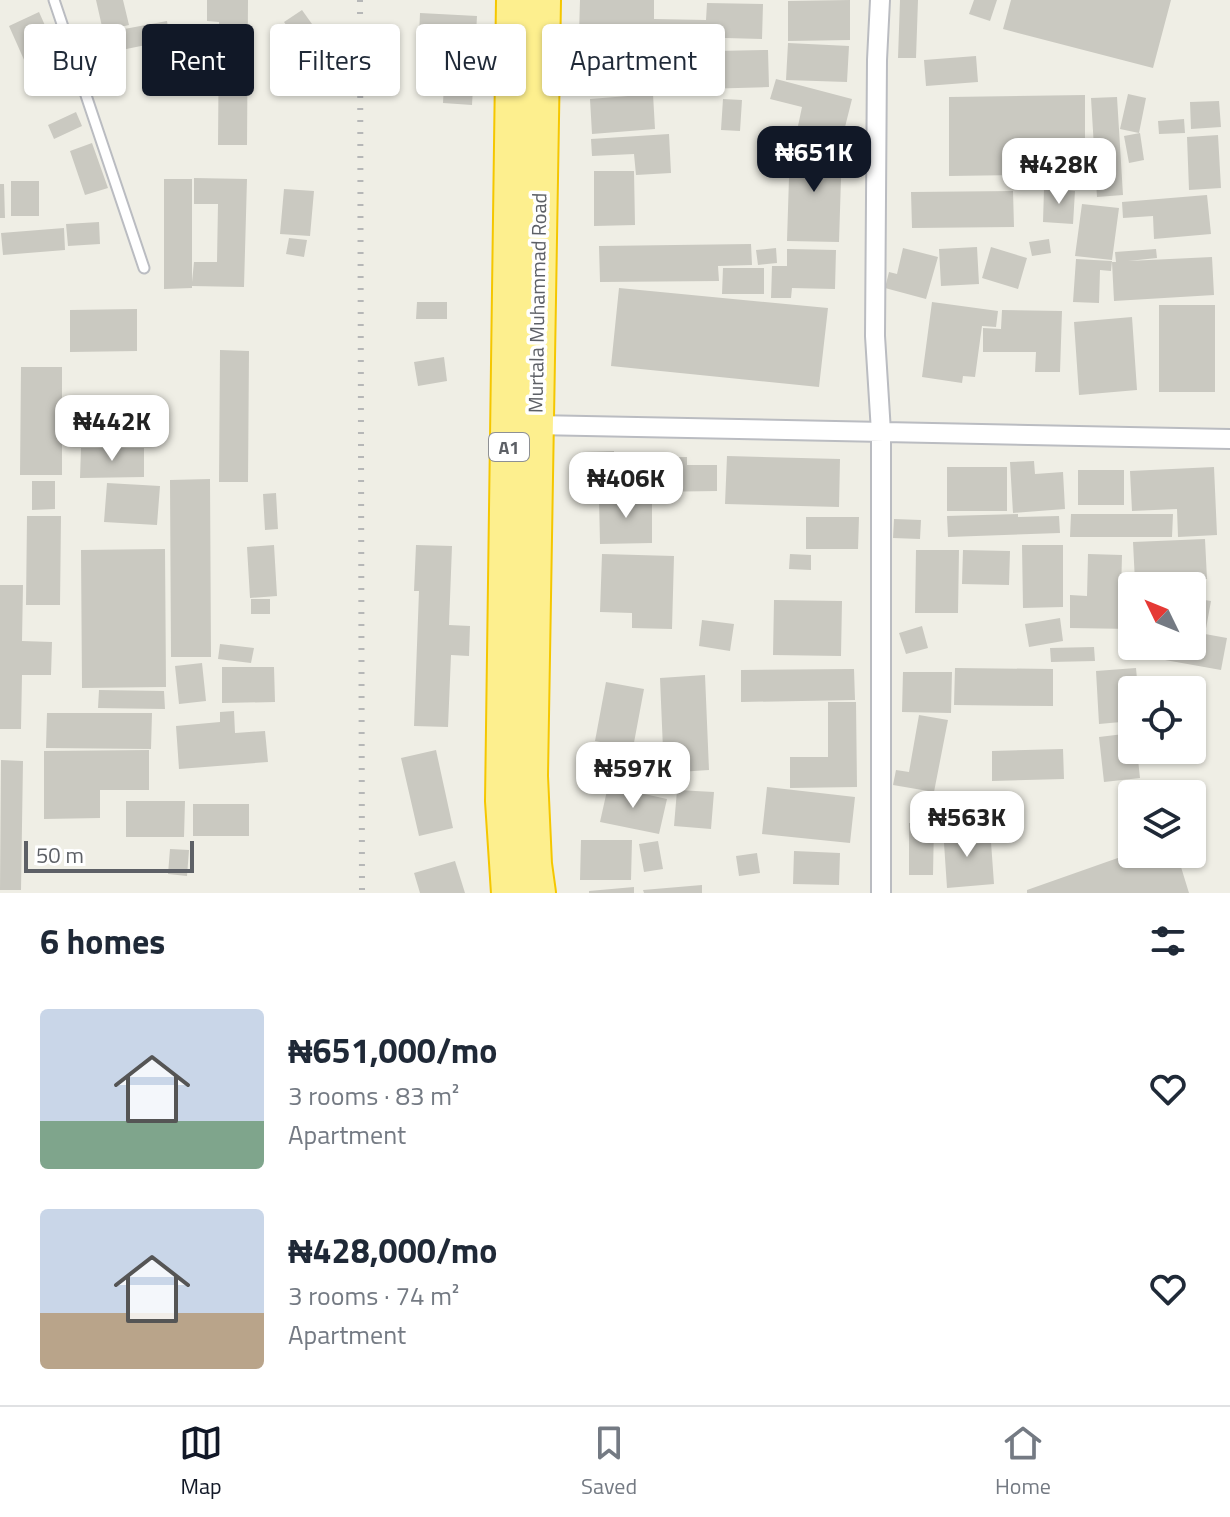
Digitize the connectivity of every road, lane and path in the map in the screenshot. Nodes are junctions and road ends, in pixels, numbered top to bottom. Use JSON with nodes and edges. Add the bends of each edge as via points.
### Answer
{"nodes":[{"id":1,"x":54,"y":0,"type":"edge"},
{"id":2,"x":514,"y":0,"type":"edge"},
{"id":3,"x":543,"y":0,"type":"edge"},
{"id":4,"x":880,"y":0,"type":"edge"},
{"id":5,"x":144,"y":268,"type":"dead end"},
{"id":6,"x":535,"y":425,"type":"junction"},
{"id":7,"x":881,"y":432,"type":"junction"},
{"id":8,"x":1230,"y":439,"type":"edge"},
{"id":9,"x":509,"y":893,"type":"edge"},
{"id":10,"x":538,"y":893,"type":"edge"},
{"id":11,"x":881,"y":893,"type":"edge"}],
"edges":[{"from":1,"to":5,"type":"lane"},
{"from":2,"to":9,"type":"highway","name":"Murtala Muhammad Road","number":"A1","via":[[503,801]]},
{"from":3,"to":6,"type":"highway","name":"Murtala Muhammad Road","number":"A1"},
{"from":4,"to":7,"type":"street","via":[[875,336]]},
{"from":6,"to":7,"type":"street"},
{"from":6,"to":10,"type":"highway","name":"Murtala Muhammad Road","number":"A1","via":[[530,776]]},
{"from":7,"to":8,"type":"street"},
{"from":7,"to":11,"type":"street"}]}
